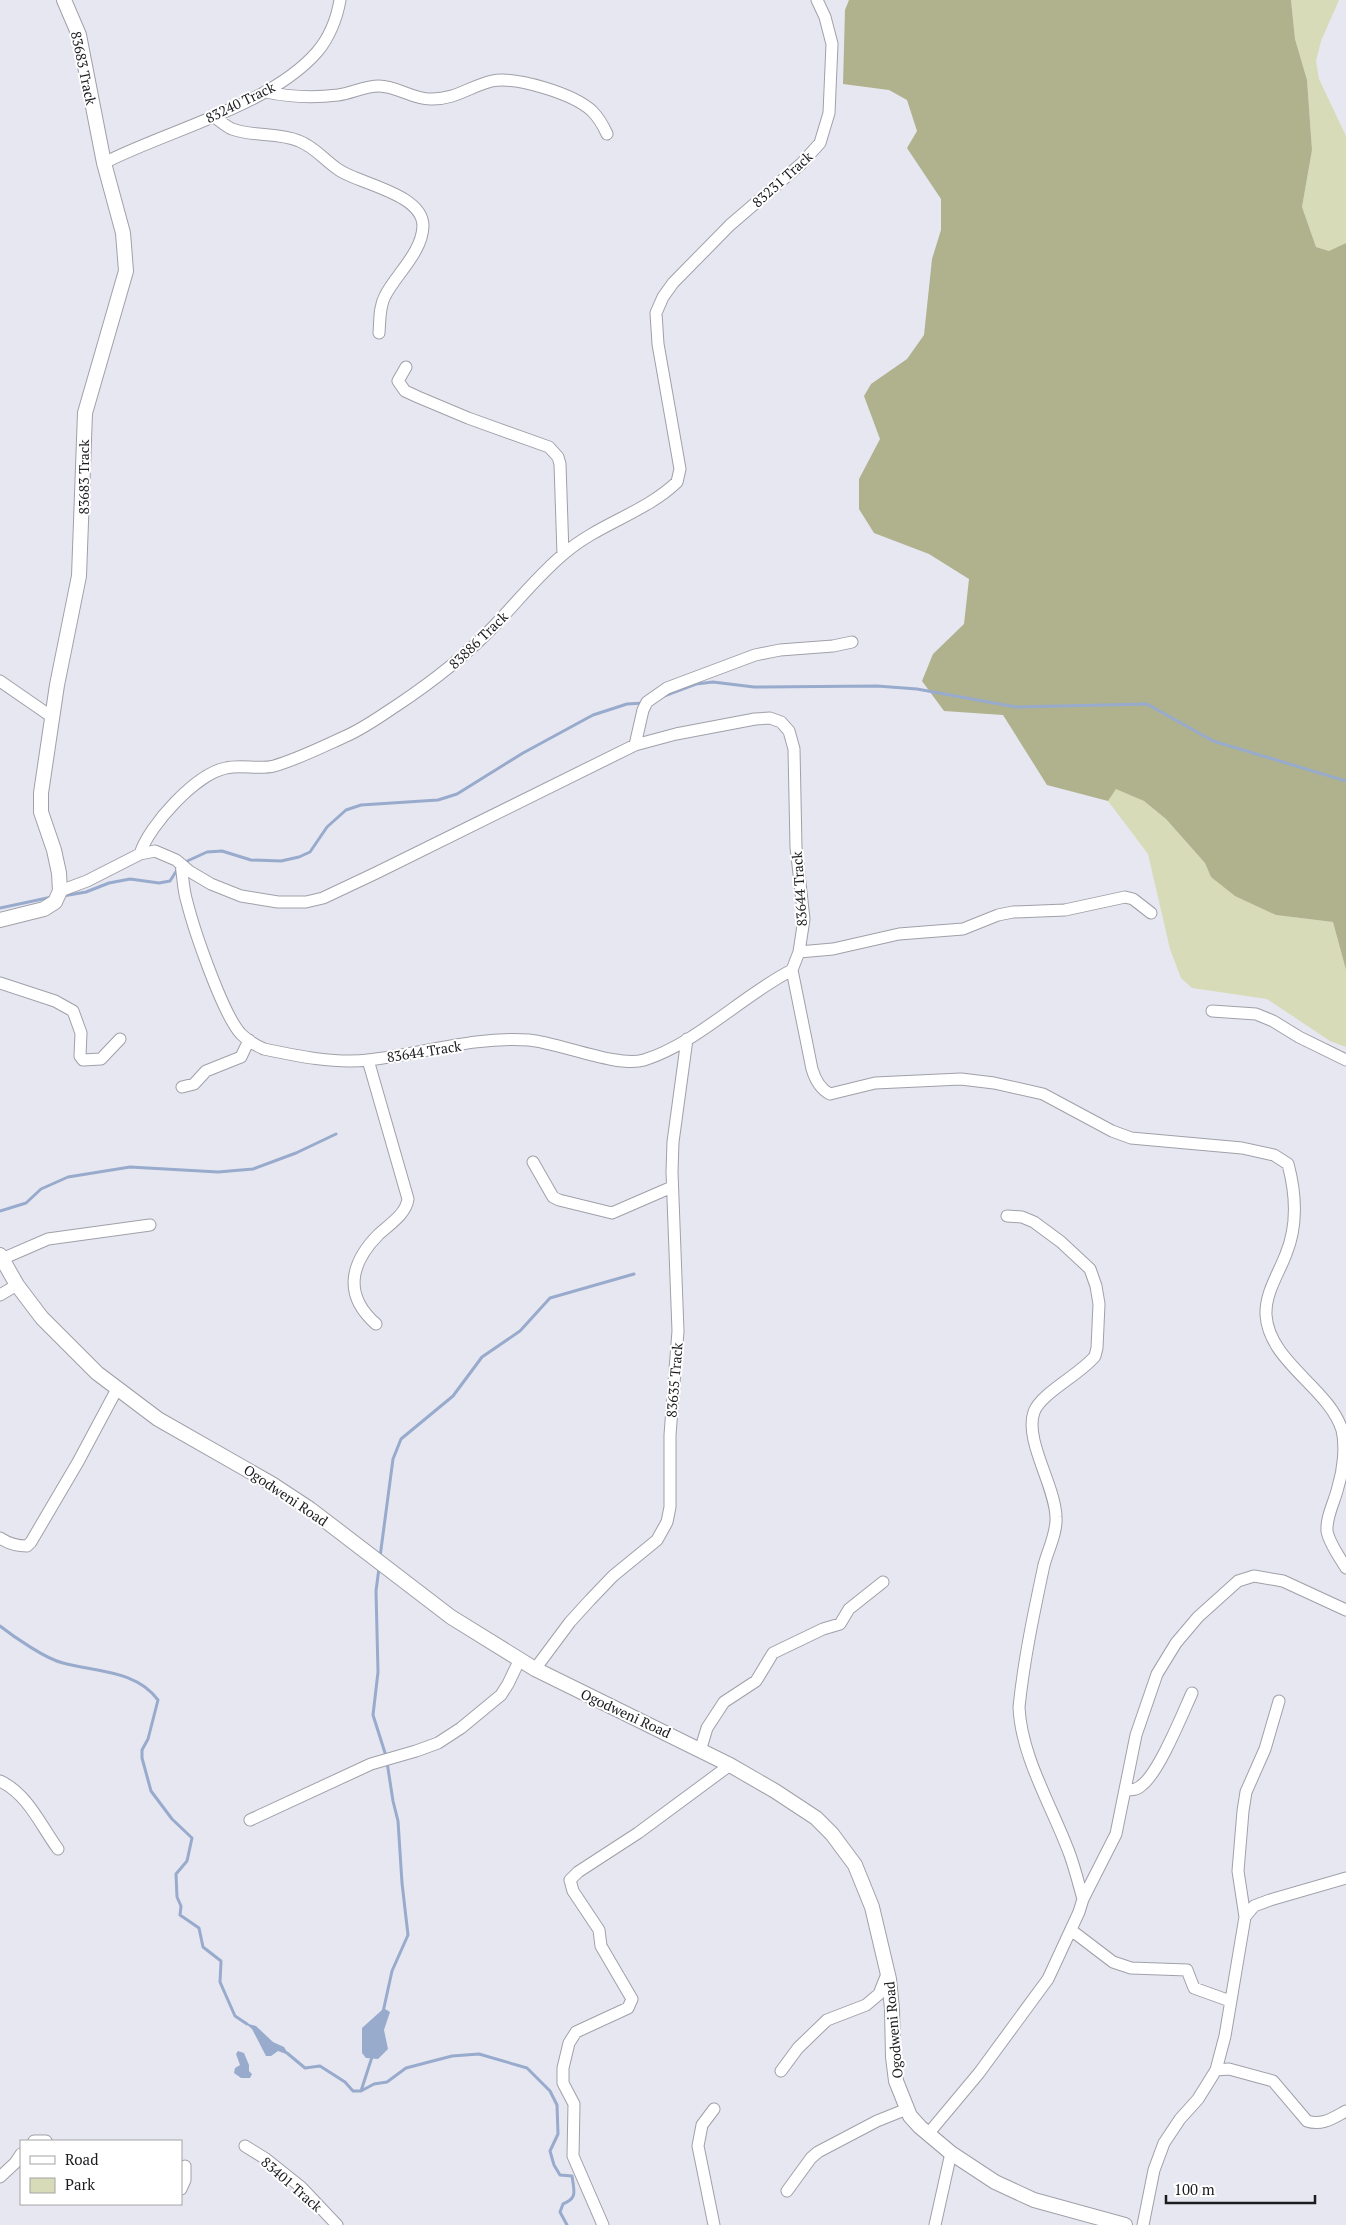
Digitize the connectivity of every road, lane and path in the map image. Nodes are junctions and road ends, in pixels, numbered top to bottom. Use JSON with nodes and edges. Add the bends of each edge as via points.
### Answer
{"nodes":[{"id":1,"x":64,"y":0,"type":"edge"},
{"id":2,"x":340,"y":0,"type":"edge"},
{"id":3,"x":817,"y":0,"type":"edge"},
{"id":4,"x":266,"y":92,"type":"junction"},
{"id":5,"x":214,"y":116,"type":"junction"},
{"id":6,"x":607,"y":134,"type":"dead end"},
{"id":7,"x":104,"y":163,"type":"junction"},
{"id":8,"x":656,"y":326,"type":"joint"},
{"id":9,"x":379,"y":333,"type":"dead end"},
{"id":10,"x":406,"y":366,"type":"dead end"},
{"id":11,"x":563,"y":554,"type":"junction"},
{"id":12,"x":852,"y":642,"type":"dead end"},
{"id":13,"x":0,"y":681,"type":"edge"},
{"id":14,"x":52,"y":717,"type":"junction"},
{"id":15,"x":635,"y":745,"type":"junction"},
{"id":16,"x":140,"y":854,"type":"junction"},
{"id":17,"x":181,"y":864,"type":"junction"},
{"id":18,"x":60,"y":891,"type":"junction"},
{"id":19,"x":1151,"y":912,"type":"dead end"},
{"id":20,"x":0,"y":920,"type":"edge"},
{"id":21,"x":799,"y":952,"type":"junction"},
{"id":22,"x":792,"y":970,"type":"junction"},
{"id":23,"x":0,"y":984,"type":"edge"},
{"id":24,"x":1212,"y":1011,"type":"dead end"},
{"id":25,"x":120,"y":1039,"type":"dead end"},
{"id":26,"x":687,"y":1039,"type":"junction"},
{"id":27,"x":249,"y":1040,"type":"junction"},
{"id":28,"x":368,"y":1060,"type":"junction"},
{"id":29,"x":1346,"y":1060,"type":"edge"},
{"id":30,"x":182,"y":1087,"type":"dead end"},
{"id":31,"x":533,"y":1162,"type":"dead end"},
{"id":32,"x":672,"y":1187,"type":"junction"},
{"id":33,"x":1007,"y":1216,"type":"dead end"},
{"id":34,"x":150,"y":1225,"type":"dead end"},
{"id":35,"x":1,"y":1257,"type":"edge"},
{"id":36,"x":17,"y":1285,"type":"junction"},
{"id":37,"x":0,"y":1295,"type":"edge"},
{"id":38,"x":376,"y":1324,"type":"dead end"},
{"id":39,"x":117,"y":1389,"type":"junction"},
{"id":40,"x":1345,"y":1433,"type":"edge"},
{"id":41,"x":0,"y":1538,"type":"edge"},
{"id":42,"x":1346,"y":1568,"type":"edge"},
{"id":43,"x":883,"y":1582,"type":"dead end"},
{"id":44,"x":1346,"y":1610,"type":"edge"},
{"id":45,"x":520,"y":1659,"type":"junction"},
{"id":46,"x":535,"y":1669,"type":"junction"},
{"id":47,"x":1192,"y":1694,"type":"dead end"},
{"id":48,"x":1279,"y":1701,"type":"dead end"},
{"id":49,"x":700,"y":1751,"type":"junction"},
{"id":50,"x":730,"y":1765,"type":"junction"},
{"id":51,"x":0,"y":1781,"type":"edge"},
{"id":52,"x":1124,"y":1790,"type":"junction"},
{"id":53,"x":250,"y":1820,"type":"dead end"},
{"id":54,"x":58,"y":1849,"type":"dead end"},
{"id":55,"x":1346,"y":1878,"type":"edge"},
{"id":56,"x":1083,"y":1899,"type":"junction"},
{"id":57,"x":1245,"y":1917,"type":"junction"},
{"id":58,"x":1071,"y":1930,"type":"junction"},
{"id":59,"x":888,"y":1974,"type":"junction"},
{"id":60,"x":1230,"y":2001,"type":"junction"},
{"id":61,"x":1216,"y":2070,"type":"junction"},
{"id":62,"x":781,"y":2071,"type":"dead end"},
{"id":63,"x":714,"y":2109,"type":"dead end"},
{"id":64,"x":906,"y":2109,"type":"junction"},
{"id":65,"x":1346,"y":2111,"type":"edge"},
{"id":66,"x":928,"y":2134,"type":"junction"},
{"id":67,"x":245,"y":2146,"type":"dead end"},
{"id":68,"x":951,"y":2153,"type":"junction"},
{"id":69,"x":20,"y":2156,"type":"edge"},
{"id":70,"x":185,"y":2166,"type":"dead end"},
{"id":71,"x":0,"y":2177,"type":"edge"},
{"id":72,"x":182,"y":2187,"type":"edge"},
{"id":73,"x":787,"y":2191,"type":"dead end"},
{"id":74,"x":1120,"y":2224,"type":"edge"},
{"id":75,"x":337,"y":2225,"type":"edge"},
{"id":76,"x":603,"y":2225,"type":"edge"},
{"id":77,"x":714,"y":2225,"type":"edge"},
{"id":78,"x":935,"y":2225,"type":"edge"},
{"id":79,"x":1143,"y":2225,"type":"edge"}],
"edges":[{"from":1,"to":7,"type":"street","name":"83683 Track","via":[[79,35]]},
{"from":2,"to":4,"type":"street","name":"83240 Track","via":[[338,14],[318,51]]},
{"from":3,"to":8,"type":"street","name":"83231 Track","via":[[832,44],[830,113],[820,143],[672,283],[659,305]]},
{"from":4,"to":5,"type":"street","name":"83240 Track"},
{"from":4,"to":6,"type":"street","via":[[310,98],[382,86],[430,100],[459,95],[482,84],[510,80],[525,82],[578,102],[592,110]]},
{"from":5,"to":7,"type":"street","name":"83240 Track"},
{"from":5,"to":9,"type":"street","via":[[236,130],[306,144],[338,170],[399,197],[417,209],[423,226],[421,234],[417,246],[384,297]]},
{"from":7,"to":14,"type":"street","name":"83683 Track","via":[[126,249],[126,271],[85,413],[80,576]]},
{"from":8,"to":11,"type":"street","name":"83886 Track","via":[[680,469],[677,482]]},
{"from":10,"to":11,"type":"street","via":[[398,381],[405,390],[468,418],[543,444],[554,452],[560,464]]},
{"from":11,"to":16,"type":"street","name":"83886 Track","via":[[493,628],[433,682],[362,728],[275,766],[233,767],[214,773],[171,807],[147,836]]},
{"from":12,"to":15,"type":"street","via":[[756,655],[667,688],[647,702]]},
{"from":13,"to":14,"type":"street"},
{"from":14,"to":18,"type":"street","name":"83683 Track","via":[[41,812],[54,850]]},
{"from":15,"to":17,"type":"street","name":"83644 Track","via":[[323,898],[278,902],[241,896],[211,884]]},
{"from":15,"to":21,"type":"street","name":"83644 Track","via":[[755,719],[776,719],[786,726],[794,749],[796,847],[804,919]]},
{"from":16,"to":17,"type":"street","name":"83644 Track","via":[[161,852]]},
{"from":16,"to":18,"type":"street","name":"83644 Track"},
{"from":17,"to":27,"type":"street","name":"83644 Track","via":[[186,901],[212,972],[234,1024]]},
{"from":18,"to":20,"type":"street","via":[[55,902],[44,909]]},
{"from":19,"to":21,"type":"street","via":[[1133,899],[1124,897],[1064,910],[1013,912],[963,929],[899,934],[833,949]]},
{"from":21,"to":22,"type":"street","name":"83644 Track"},
{"from":22,"to":26,"type":"street","name":"83644 Track"},
{"from":22,"to":40,"type":"street","via":[[815,1080],[830,1094],[874,1083],[961,1079],[994,1083],[1044,1094],[1131,1138],[1242,1148],[1274,1155],[1288,1164],[1294,1194],[1294,1230],[1267,1302],[1268,1326],[1281,1352],[1321,1396]]},
{"from":23,"to":25,"type":"street","via":[[55,1001],[73,1011],[81,1033],[80,1056],[83,1060],[101,1059]]},
{"from":24,"to":29,"type":"street","via":[[1256,1014]]},
{"from":26,"to":28,"type":"street","name":"83644 Track","via":[[637,1061],[606,1058],[545,1042],[514,1040]]},
{"from":26,"to":32,"type":"street","name":"83635 Track","via":[[673,1142]]},
{"from":27,"to":28,"type":"street","name":"83644 Track","via":[[264,1049],[281,1052],[341,1061]]},
{"from":27,"to":30,"type":"street","via":[[241,1058],[206,1071],[194,1084]]},
{"from":28,"to":38,"type":"street","via":[[408,1199],[404,1210],[364,1251],[354,1277],[356,1297],[365,1314]]},
{"from":31,"to":32,"type":"street","via":[[553,1197],[603,1212],[620,1211]]},
{"from":32,"to":46,"type":"street","name":"83635 Track","via":[[678,1331],[667,1522],[657,1540],[612,1576],[570,1622]]},
{"from":33,"to":56,"type":"street","via":[[1034,1222],[1084,1262],[1094,1277],[1098,1304],[1095,1356],[1043,1399],[1034,1412],[1032,1422],[1036,1452],[1055,1502],[1056,1520],[1037,1599],[1019,1707],[1028,1750],[1070,1856]]},
{"from":34,"to":35,"type":"street","via":[[48,1239]]},
{"from":35,"to":36,"type":"street","name":"Ogodweni Road"},
{"from":36,"to":37,"type":"street"},
{"from":36,"to":39,"type":"street","name":"Ogodweni Road","via":[[42,1318]]},
{"from":39,"to":41,"type":"street","via":[[31,1542],[19,1546]]},
{"from":39,"to":45,"type":"street","name":"Ogodweni Road","via":[[158,1419],[310,1509],[444,1613]]},
{"from":40,"to":42,"type":"street","via":[[1342,1468],[1327,1531]]},
{"from":43,"to":49,"type":"street","via":[[849,1609],[840,1624],[773,1653],[756,1682],[724,1702],[707,1728]]},
{"from":44,"to":52,"type":"street","via":[[1283,1581],[1254,1576],[1238,1581],[1181,1636],[1156,1674],[1136,1735]]},
{"from":45,"to":46,"type":"street","name":"Ogodweni Road"},
{"from":45,"to":53,"type":"street","via":[[501,1695],[438,1743],[371,1764]]},
{"from":46,"to":49,"type":"street","name":"Ogodweni Road"},
{"from":47,"to":52,"type":"street","via":[[1145,1784],[1134,1790]]},
{"from":48,"to":57,"type":"street","via":[[1265,1749],[1246,1792],[1243,1811],[1238,1871]]},
{"from":49,"to":50,"type":"street","name":"Ogodweni Road"},
{"from":50,"to":59,"type":"street","name":"Ogodweni Road","via":[[816,1818],[846,1851],[870,1900]]},
{"from":50,"to":76,"type":"street","via":[[570,1880],[573,1891],[599,1930],[601,1946],[632,1999],[628,2008],[576,2032],[569,2043],[563,2068],[564,2083],[574,2104],[573,2156]]},
{"from":51,"to":54,"type":"street","via":[[26,1802]]},
{"from":52,"to":56,"type":"street","via":[[1112,1846]]},
{"from":55,"to":57,"type":"street","via":[[1261,1903]]},
{"from":56,"to":58,"type":"street"},
{"from":57,"to":60,"type":"street"},
{"from":58,"to":60,"type":"street","via":[[1113,1962],[1131,1968],[1187,1970],[1194,1988]]},
{"from":58,"to":66,"type":"street","via":[[1048,1979]]},
{"from":59,"to":62,"type":"street","via":[[879,1994],[866,2005],[827,2020],[798,2048]]},
{"from":59,"to":64,"type":"street","name":"Ogodweni Road","via":[[896,2081]]},
{"from":60,"to":61,"type":"street"},
{"from":61,"to":65,"type":"street","via":[[1229,2069],[1273,2081],[1307,2121],[1313,2123],[1325,2122]]},
{"from":61,"to":79,"type":"street","via":[[1164,2143],[1154,2170]]},
{"from":63,"to":77,"type":"street","via":[[702,2125],[698,2146]]},
{"from":64,"to":66,"type":"street","name":"Ogodweni Road"},
{"from":64,"to":73,"type":"street","via":[[877,2120],[818,2152]]},
{"from":66,"to":68,"type":"street","name":"Ogodweni Road"},
{"from":67,"to":75,"type":"street","name":"83401 Track","via":[[301,2187]]},
{"from":68,"to":74,"type":"street","name":"Ogodweni Road","via":[[995,2182],[1034,2200]]},
{"from":68,"to":78,"type":"street"},
{"from":69,"to":71,"type":"street"},
{"from":70,"to":72,"type":"street"}]}
